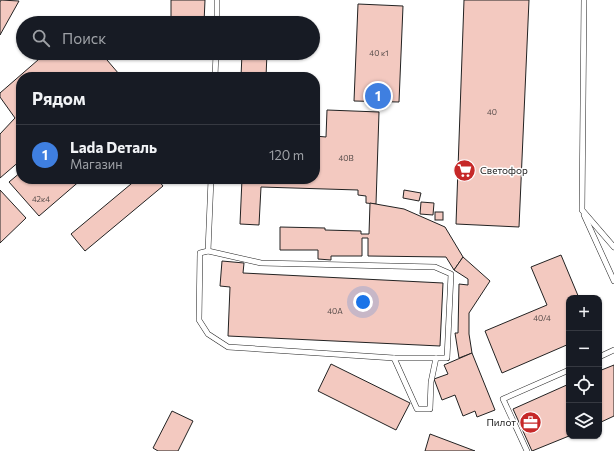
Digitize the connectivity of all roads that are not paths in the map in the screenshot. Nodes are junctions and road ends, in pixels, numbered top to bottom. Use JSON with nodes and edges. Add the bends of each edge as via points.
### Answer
{"nodes":[{"id":1,"x":217,"y":0,"type":"edge"},
{"id":2,"x":584,"y":0,"type":"edge"},
{"id":3,"x":217,"y":16,"type":"edge"},
{"id":4,"x":216,"y":60,"type":"edge"},
{"id":5,"x":215,"y":72,"type":"edge"},
{"id":6,"x":211,"y":184,"type":"edge"},
{"id":7,"x":582,"y":210,"type":"junction"},
{"id":8,"x":614,"y":247,"type":"edge"},
{"id":9,"x":208,"y":251,"type":"junction"},
{"id":10,"x":614,"y":281,"type":"edge"},
{"id":11,"x":614,"y":350,"type":"edge"},
{"id":12,"x":602,"y":356,"type":"edge"},
{"id":13,"x":394,"y":358,"type":"junction"},
{"id":14,"x":436,"y":358,"type":"junction"},
{"id":15,"x":566,"y":371,"type":"edge"},
{"id":16,"x":527,"y":451,"type":"edge"}],
"edges":[{"from":1,"to":3,"type":"lane"},
{"from":2,"to":7,"type":"lane"},
{"from":4,"to":5,"type":"lane"},
{"from":6,"to":9,"type":"lane"},
{"from":7,"to":8,"type":"lane"},
{"from":7,"to":10,"type":"lane"},
{"from":9,"to":13,"type":"lane","via":[[200,253],[199,320],[208,334],[228,347]]},
{"from":9,"to":14,"type":"lane","via":[[261,263],[435,267],[451,274],[447,358]]},
{"from":11,"to":12,"type":"lane"},
{"from":13,"to":14,"type":"lane"},
{"from":13,"to":14,"type":"lane","via":[[417,409],[430,409],[431,382]]},
{"from":15,"to":16,"type":"lane","via":[[504,399]]}]}
